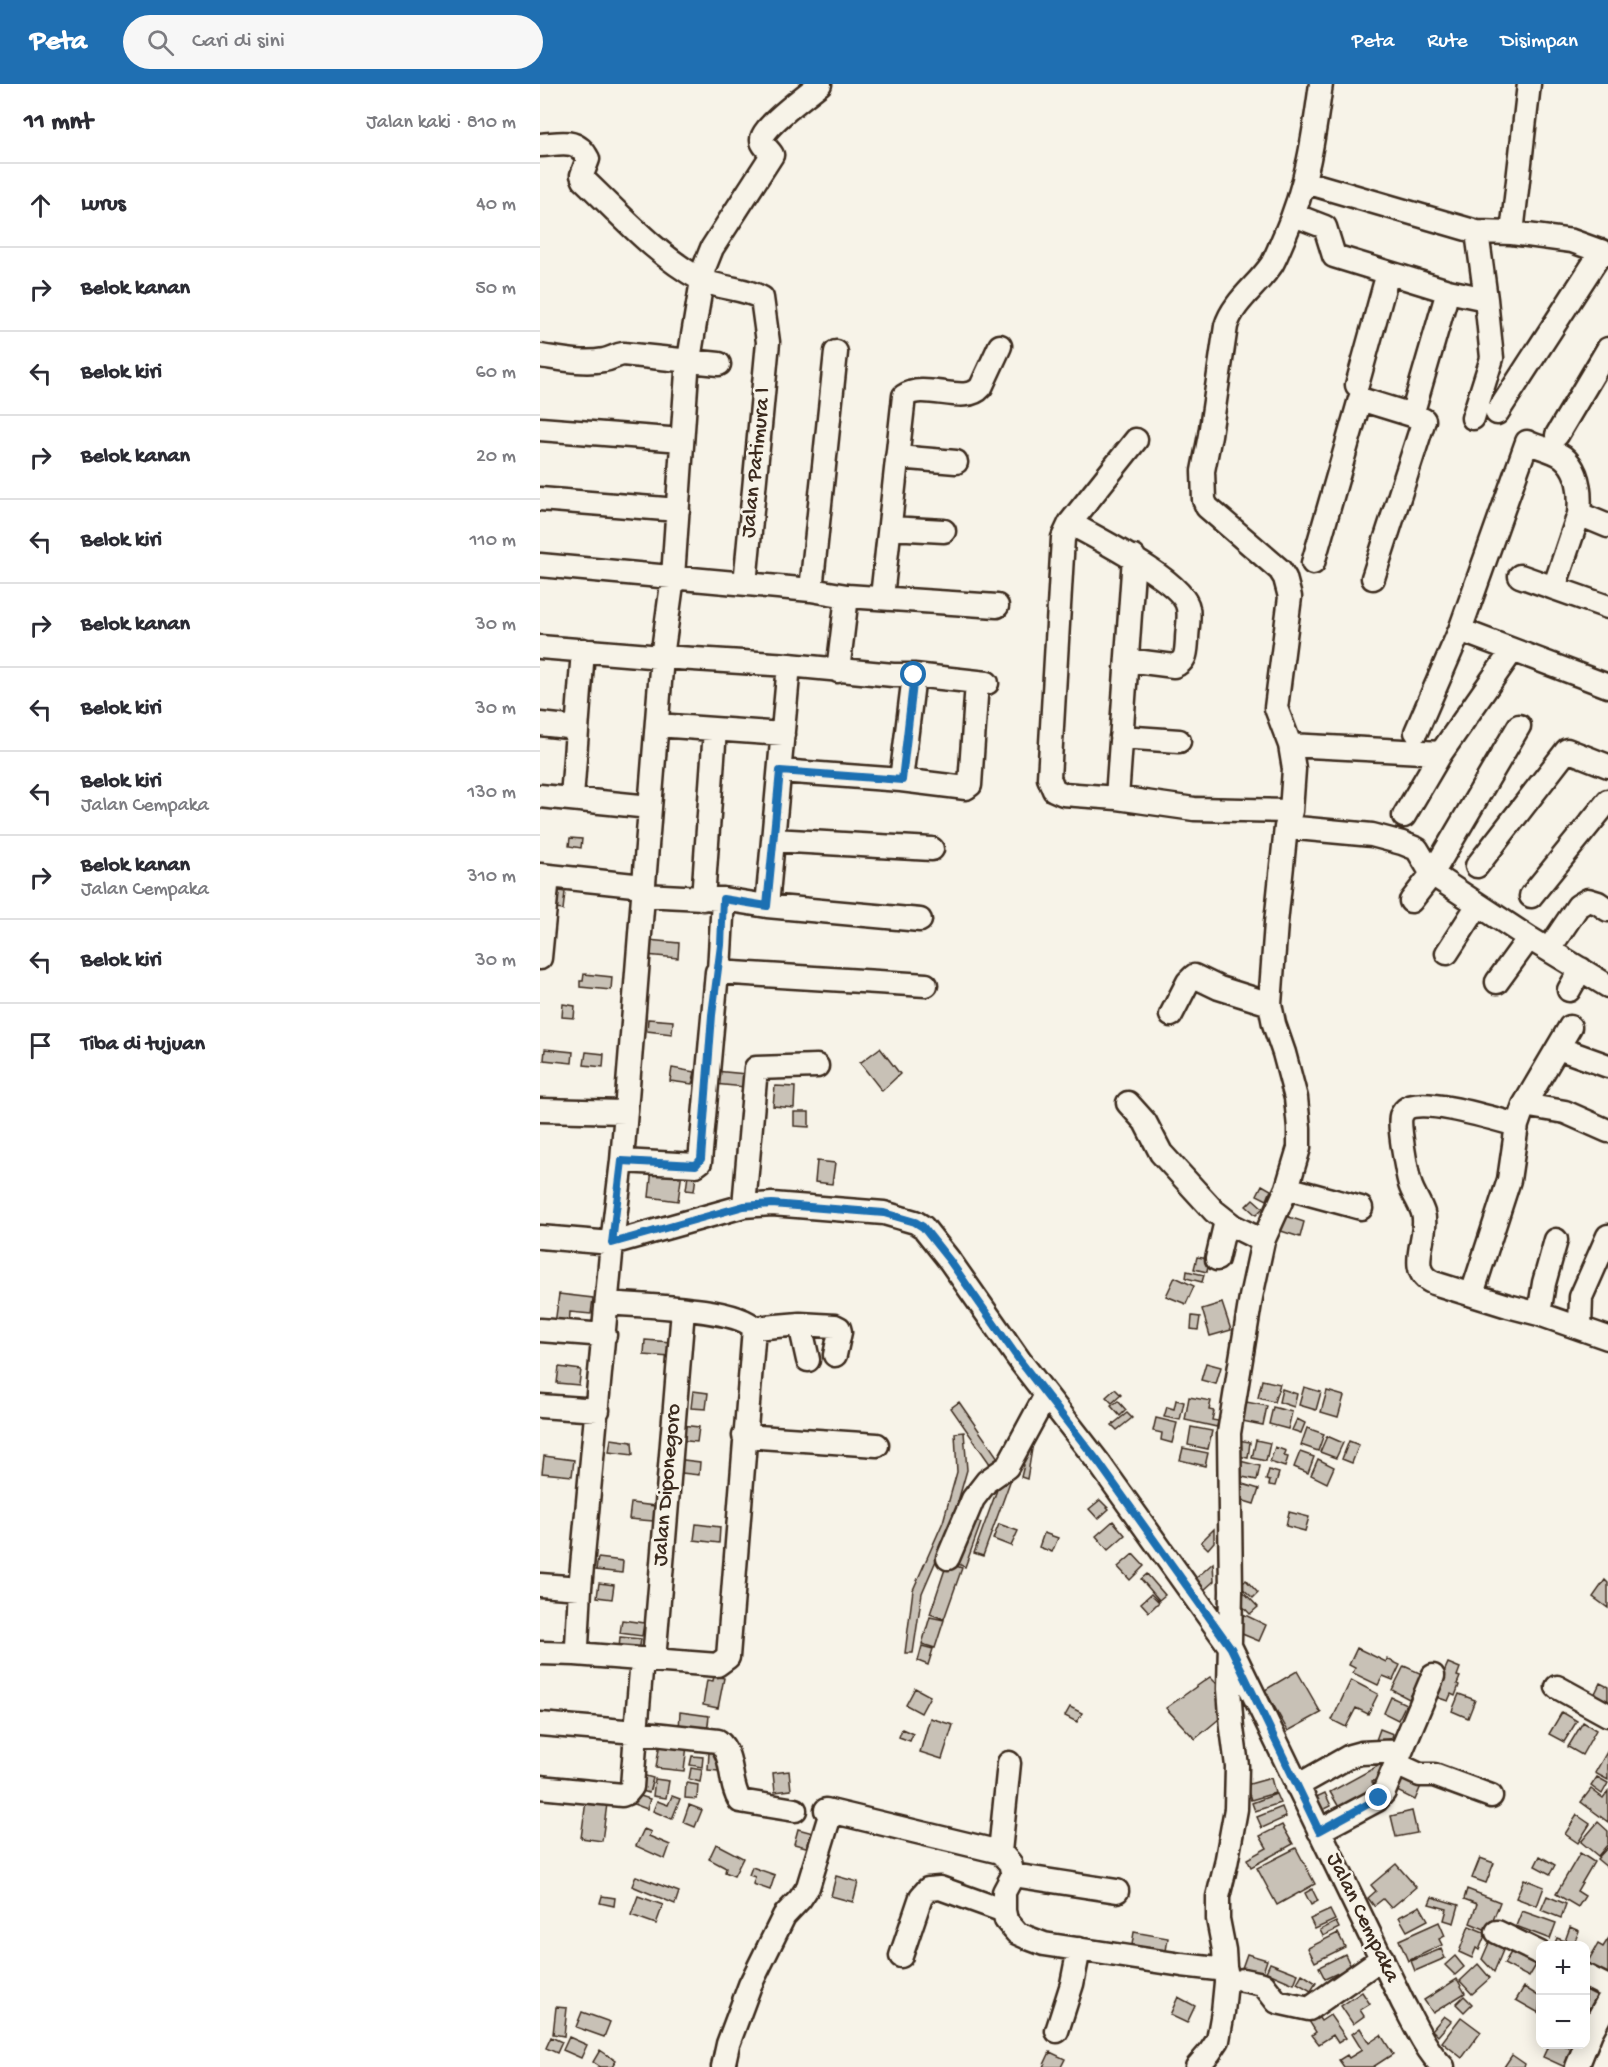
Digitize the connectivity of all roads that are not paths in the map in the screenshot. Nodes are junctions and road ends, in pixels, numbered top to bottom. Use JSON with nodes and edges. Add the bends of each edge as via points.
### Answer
{"nodes":[{"id":1,"x":820,"y":84,"type":"edge"},
{"id":2,"x":1322,"y":84,"type":"edge"},
{"id":3,"x":1529,"y":84,"type":"edge"},
{"id":4,"x":540,"y":146,"type":"edge"},
{"id":5,"x":1305,"y":182,"type":"junction"},
{"id":6,"x":1294,"y":215,"type":"junction"},
{"id":7,"x":1477,"y":232,"type":"junction"},
{"id":8,"x":1512,"y":233,"type":"junction"},
{"id":9,"x":1605,"y":252,"type":"edge"},
{"id":10,"x":1388,"y":273,"type":"junction"},
{"id":11,"x":702,"y":280,"type":"junction"},
{"id":12,"x":1448,"y":291,"type":"junction"},
{"id":13,"x":1485,"y":299,"type":"junction"},
{"id":14,"x":1000,"y":346,"type":"dead end"},
{"id":15,"x":1608,"y":349,"type":"edge"},
{"id":16,"x":836,"y":352,"type":"dead end"},
{"id":17,"x":540,"y":356,"type":"edge"},
{"id":18,"x":689,"y":360,"type":"junction"},
{"id":19,"x":719,"y":364,"type":"dead end"},
{"id":20,"x":1357,"y":385,"type":"dead end"},
{"id":21,"x":1497,"y":413,"type":"dead end"},
{"id":22,"x":1412,"y":415,"type":"junction"},
{"id":23,"x":1473,"y":418,"type":"dead end"},
{"id":24,"x":540,"y":429,"type":"edge"},
{"id":25,"x":1557,"y":435,"type":"dead end"},
{"id":26,"x":682,"y":440,"type":"junction"},
{"id":27,"x":1136,"y":440,"type":"dead end"},
{"id":28,"x":897,"y":457,"type":"junction"},
{"id":29,"x":956,"y":462,"type":"dead end"},
{"id":30,"x":540,"y":499,"type":"edge"},
{"id":31,"x":678,"y":510,"type":"junction"},
{"id":32,"x":1579,"y":514,"type":"junction"},
{"id":33,"x":1070,"y":523,"type":"junction"},
{"id":34,"x":1608,"y":526,"type":"edge"},
{"id":35,"x":890,"y":528,"type":"junction"},
{"id":36,"x":944,"y":531,"type":"dead end"},
{"id":37,"x":1134,"y":557,"type":"junction"},
{"id":38,"x":1313,"y":563,"type":"dead end"},
{"id":39,"x":540,"y":566,"type":"edge"},
{"id":40,"x":1520,"y":576,"type":"dead end"},
{"id":41,"x":673,"y":577,"type":"junction"},
{"id":42,"x":1373,"y":578,"type":"dead end"},
{"id":43,"x":745,"y":584,"type":"junction"},
{"id":44,"x":1554,"y":588,"type":"junction"},
{"id":45,"x":811,"y":590,"type":"junction"},
{"id":46,"x":847,"y":596,"type":"junction"},
{"id":47,"x":882,"y":597,"type":"junction"},
{"id":48,"x":997,"y":606,"type":"dead end"},
{"id":49,"x":1608,"y":607,"type":"edge"},
{"id":50,"x":1460,"y":630,"type":"junction"},
{"id":51,"x":540,"y":647,"type":"edge"},
{"id":52,"x":584,"y":650,"type":"junction"},
{"id":53,"x":1512,"y":651,"type":"junction"},
{"id":54,"x":662,"y":657,"type":"junction"},
{"id":55,"x":1126,"y":660,"type":"junction"},
{"id":56,"x":789,"y":665,"type":"junction"},
{"id":57,"x":838,"y":671,"type":"junction"},
{"id":58,"x":914,"y":675,"type":"junction"},
{"id":59,"x":1608,"y":686,"type":"edge"},
{"id":60,"x":540,"y":724,"type":"edge"},
{"id":61,"x":657,"y":725,"type":"junction"},
{"id":62,"x":1519,"y":726,"type":"dead end"},
{"id":63,"x":577,"y":728,"type":"junction"},
{"id":64,"x":715,"y":730,"type":"junction"},
{"id":65,"x":1416,"y":732,"type":"dead end"},
{"id":66,"x":783,"y":734,"type":"junction"},
{"id":67,"x":1121,"y":737,"type":"junction"},
{"id":68,"x":1179,"y":741,"type":"dead end"},
{"id":69,"x":1290,"y":745,"type":"junction"},
{"id":70,"x":1442,"y":753,"type":"junction"},
{"id":71,"x":1608,"y":766,"type":"edge"},
{"id":72,"x":780,"y":771,"type":"junction"},
{"id":73,"x":902,"y":780,"type":"junction"},
{"id":74,"x":540,"y":796,"type":"edge"},
{"id":75,"x":572,"y":798,"type":"junction"},
{"id":76,"x":1117,"y":798,"type":"junction"},
{"id":77,"x":1608,"y":801,"type":"edge"},
{"id":78,"x":650,"y":807,"type":"junction"},
{"id":79,"x":1404,"y":816,"type":"dead end"},
{"id":80,"x":1289,"y":819,"type":"junction"},
{"id":81,"x":773,"y":840,"type":"junction"},
{"id":82,"x":932,"y":849,"type":"dead end"},
{"id":83,"x":1477,"y":866,"type":"dead end"},
{"id":84,"x":1432,"y":874,"type":"junction"},
{"id":85,"x":544,"y":876,"type":"edge"},
{"id":86,"x":643,"y":891,"type":"junction"},
{"id":87,"x":1531,"y":896,"type":"dead end"},
{"id":88,"x":713,"y":899,"type":"junction"},
{"id":89,"x":1411,"y":901,"type":"dead end"},
{"id":90,"x":1605,"y":902,"type":"edge"},
{"id":91,"x":1478,"y":905,"type":"junction"},
{"id":92,"x":767,"y":906,"type":"junction"},
{"id":93,"x":920,"y":920,"type":"dead end"},
{"id":94,"x":1529,"y":938,"type":"junction"},
{"id":95,"x":1549,"y":949,"type":"junction"},
{"id":96,"x":1447,"y":952,"type":"dead end"},
{"id":97,"x":540,"y":958,"type":"edge"},
{"id":98,"x":1581,"y":969,"type":"junction"},
{"id":99,"x":719,"y":971,"type":"junction"},
{"id":100,"x":1497,"y":982,"type":"dead end"},
{"id":101,"x":926,"y":985,"type":"dead end"},
{"id":102,"x":1608,"y":986,"type":"edge"},
{"id":103,"x":1569,"y":990,"type":"dead end"},
{"id":104,"x":1270,"y":1004,"type":"junction"},
{"id":105,"x":1171,"y":1015,"type":"dead end"},
{"id":106,"x":1570,"y":1027,"type":"dead end"},
{"id":107,"x":1558,"y":1047,"type":"junction"},
{"id":108,"x":817,"y":1066,"type":"dead end"},
{"id":109,"x":1608,"y":1066,"type":"edge"},
{"id":110,"x":1128,"y":1103,"type":"dead end"},
{"id":111,"x":540,"y":1110,"type":"edge"},
{"id":112,"x":625,"y":1112,"type":"junction"},
{"id":113,"x":1521,"y":1115,"type":"junction"},
{"id":114,"x":1608,"y":1131,"type":"edge"},
{"id":115,"x":622,"y":1161,"type":"junction"},
{"id":116,"x":1287,"y":1188,"type":"junction"},
{"id":117,"x":744,"y":1206,"type":"junction"},
{"id":118,"x":1361,"y":1208,"type":"dead end"},
{"id":119,"x":1226,"y":1221,"type":"junction"},
{"id":120,"x":1608,"y":1236,"type":"edge"},
{"id":121,"x":540,"y":1237,"type":"edge"},
{"id":122,"x":1556,"y":1240,"type":"dead end"},
{"id":123,"x":1263,"y":1241,"type":"junction"},
{"id":124,"x":612,"y":1243,"type":"junction"},
{"id":125,"x":1217,"y":1259,"type":"dead end"},
{"id":126,"x":1472,"y":1294,"type":"junction"},
{"id":127,"x":608,"y":1303,"type":"junction"},
{"id":128,"x":683,"y":1310,"type":"junction"},
{"id":129,"x":1539,"y":1314,"type":"junction"},
{"id":130,"x":800,"y":1324,"type":"junction"},
{"id":131,"x":754,"y":1328,"type":"junction"},
{"id":132,"x":1580,"y":1328,"type":"junction"},
{"id":133,"x":540,"y":1330,"type":"edge"},
{"id":134,"x":605,"y":1335,"type":"junction"},
{"id":135,"x":1608,"y":1338,"type":"edge"},
{"id":136,"x":835,"y":1355,"type":"dead end"},
{"id":137,"x":808,"y":1360,"type":"dead end"},
{"id":138,"x":1046,"y":1395,"type":"junction"},
{"id":139,"x":540,"y":1406,"type":"edge"},
{"id":140,"x":598,"y":1410,"type":"junction"},
{"id":141,"x":744,"y":1436,"type":"junction"},
{"id":142,"x":876,"y":1445,"type":"dead end"},
{"id":143,"x":948,"y":1558,"type":"dead end"},
{"id":144,"x":540,"y":1585,"type":"edge"},
{"id":145,"x":580,"y":1588,"type":"junction"},
{"id":146,"x":1231,"y":1648,"type":"junction"},
{"id":147,"x":540,"y":1653,"type":"edge"},
{"id":148,"x":575,"y":1654,"type":"junction"},
{"id":149,"x":648,"y":1659,"type":"junction"},
{"id":150,"x":1433,"y":1676,"type":"dead end"},
{"id":151,"x":1557,"y":1687,"type":"dead end"},
{"id":152,"x":1608,"y":1714,"type":"edge"},
{"id":153,"x":540,"y":1724,"type":"edge"},
{"id":154,"x":636,"y":1732,"type":"junction"},
{"id":155,"x":1398,"y":1757,"type":"junction"},
{"id":156,"x":1009,"y":1763,"type":"dead end"},
{"id":157,"x":1297,"y":1786,"type":"junction"},
{"id":158,"x":540,"y":1787,"type":"edge"},
{"id":159,"x":1491,"y":1796,"type":"dead end"},
{"id":160,"x":795,"y":1810,"type":"dead end"},
{"id":161,"x":1319,"y":1831,"type":"junction"},
{"id":162,"x":1000,"y":1852,"type":"junction"},
{"id":163,"x":1013,"y":1875,"type":"junction"},
{"id":164,"x":1117,"y":1891,"type":"dead end"},
{"id":165,"x":1004,"y":1911,"type":"junction"},
{"id":166,"x":1497,"y":1932,"type":"dead end"},
{"id":167,"x":1079,"y":1949,"type":"junction"},
{"id":168,"x":1536,"y":1951,"type":"edge"},
{"id":169,"x":901,"y":1956,"type":"dead end"},
{"id":170,"x":1382,"y":1958,"type":"junction"},
{"id":171,"x":1234,"y":1975,"type":"junction"},
{"id":172,"x":1590,"y":1978,"type":"edge"},
{"id":173,"x":1608,"y":1987,"type":"edge"},
{"id":174,"x":1608,"y":2001,"type":"edge"},
{"id":175,"x":1057,"y":2031,"type":"dead end"},
{"id":176,"x":723,"y":2067,"type":"edge"},
{"id":177,"x":1197,"y":2067,"type":"edge"},
{"id":178,"x":1443,"y":2067,"type":"edge"},
{"id":179,"x":1577,"y":2067,"type":"edge"}],
"edges":[{"from":1,"to":11,"type":"street","via":[[763,135],[762,141],[772,155],[712,248]]},
{"from":2,"to":5,"type":"street"},
{"from":3,"to":8,"type":"street"},
{"from":4,"to":11,"type":"street","via":[[578,145],[588,159],[584,180],[651,243]]},
{"from":5,"to":6,"type":"street"},
{"from":5,"to":7,"type":"street"},
{"from":6,"to":10,"type":"street","via":[[1325,227],[1334,256]]},
{"from":6,"to":69,"type":"street","via":[[1272,263],[1228,318],[1203,471],[1204,500],[1209,511],[1280,570],[1287,585],[1289,611],[1276,708]]},
{"from":7,"to":8,"type":"street"},
{"from":7,"to":13,"type":"street"},
{"from":8,"to":9,"type":"street","via":[[1572,241]]},
{"from":9,"to":21,"type":"street"},
{"from":10,"to":12,"type":"street"},
{"from":10,"to":20,"type":"street"},
{"from":11,"to":18,"type":"street"},
{"from":11,"to":43,"type":"street","name":"Jalan Patimura l","via":[[762,298],[768,342]]},
{"from":12,"to":13,"type":"street"},
{"from":12,"to":22,"type":"street"},
{"from":13,"to":23,"type":"street","via":[[1492,358]]},
{"from":14,"to":28,"type":"street","via":[[977,392],[969,395],[926,391],[905,395]]},
{"from":15,"to":25,"type":"street"},
{"from":16,"to":45,"type":"street"},
{"from":17,"to":18,"type":"street","via":[[594,362],[623,354]]},
{"from":18,"to":19,"type":"street"},
{"from":18,"to":26,"type":"street"},
{"from":22,"to":38,"type":"street","via":[[1360,399]]},
{"from":22,"to":42,"type":"street","via":[[1424,420]]},
{"from":24,"to":26,"type":"street"},
{"from":26,"to":31,"type":"street"},
{"from":27,"to":33,"type":"street"},
{"from":28,"to":29,"type":"street"},
{"from":28,"to":35,"type":"street"},
{"from":30,"to":31,"type":"street"},
{"from":31,"to":41,"type":"street"},
{"from":32,"to":34,"type":"street"},
{"from":32,"to":44,"type":"street"},
{"from":32,"to":50,"type":"street","via":[[1581,493],[1575,473],[1562,456],[1527,442]]},
{"from":33,"to":37,"type":"street"},
{"from":33,"to":76,"type":"street","via":[[1063,538],[1048,778],[1054,790],[1063,794]]},
{"from":35,"to":36,"type":"street"},
{"from":35,"to":47,"type":"street"},
{"from":37,"to":55,"type":"street"},
{"from":37,"to":55,"type":"street","via":[[1186,602],[1186,656],[1174,666]]},
{"from":39,"to":41,"type":"street"},
{"from":40,"to":44,"type":"street"},
{"from":41,"to":43,"type":"street"},
{"from":41,"to":54,"type":"street"},
{"from":43,"to":45,"type":"street"},
{"from":44,"to":49,"type":"street"},
{"from":45,"to":46,"type":"street"},
{"from":46,"to":47,"type":"street"},
{"from":46,"to":57,"type":"street"},
{"from":47,"to":48,"type":"street"},
{"from":50,"to":53,"type":"street"},
{"from":50,"to":65,"type":"street"},
{"from":51,"to":52,"type":"street"},
{"from":52,"to":54,"type":"street"},
{"from":52,"to":63,"type":"street"},
{"from":53,"to":59,"type":"street"},
{"from":53,"to":70,"type":"street"},
{"from":54,"to":56,"type":"street"},
{"from":54,"to":61,"type":"street"},
{"from":55,"to":67,"type":"street"},
{"from":56,"to":57,"type":"street"},
{"from":56,"to":66,"type":"street"},
{"from":57,"to":58,"type":"street"},
{"from":58,"to":73,"type":"street"},
{"from":58,"to":73,"type":"street","via":[[982,682],[970,785],[966,788]]},
{"from":60,"to":63,"type":"street"},
{"from":61,"to":64,"type":"street"},
{"from":61,"to":78,"type":"street"},
{"from":62,"to":84,"type":"street"},
{"from":63,"to":75,"type":"street"},
{"from":64,"to":66,"type":"street"},
{"from":64,"to":88,"type":"street"},
{"from":66,"to":72,"type":"street"},
{"from":67,"to":68,"type":"street"},
{"from":67,"to":76,"type":"street"},
{"from":69,"to":70,"type":"street"},
{"from":69,"to":80,"type":"street","via":[[1294,769]]},
{"from":70,"to":79,"type":"street"},
{"from":71,"to":83,"type":"street","via":[[1567,750]]},
{"from":72,"to":73,"type":"street"},
{"from":72,"to":81,"type":"street"},
{"from":74,"to":75,"type":"street"},
{"from":75,"to":78,"type":"street"},
{"from":76,"to":80,"type":"street"},
{"from":77,"to":87,"type":"street"},
{"from":78,"to":86,"type":"street"},
{"from":80,"to":84,"type":"street","via":[[1372,835],[1418,849]]},
{"from":80,"to":104,"type":"street"},
{"from":81,"to":82,"type":"street"},
{"from":81,"to":92,"type":"street"},
{"from":84,"to":89,"type":"street"},
{"from":84,"to":91,"type":"street"},
{"from":85,"to":86,"type":"street"},
{"from":85,"to":97,"type":"street"},
{"from":86,"to":88,"type":"street"},
{"from":86,"to":112,"type":"street"},
{"from":88,"to":92,"type":"street"},
{"from":88,"to":99,"type":"street"},
{"from":90,"to":95,"type":"street","via":[[1586,900],[1578,906]]},
{"from":91,"to":94,"type":"street"},
{"from":91,"to":96,"type":"street"},
{"from":92,"to":93,"type":"street"},
{"from":94,"to":95,"type":"street"},
{"from":94,"to":100,"type":"street"},
{"from":95,"to":98,"type":"street"},
{"from":98,"to":102,"type":"street"},
{"from":98,"to":103,"type":"street"},
{"from":99,"to":101,"type":"street"},
{"from":99,"to":115,"type":"street","via":[[700,1162],[696,1165]]},
{"from":104,"to":105,"type":"street","via":[[1194,976]]},
{"from":104,"to":116,"type":"street","via":[[1296,1098],[1299,1128],[1299,1148]]},
{"from":106,"to":107,"type":"street"},
{"from":107,"to":109,"type":"street"},
{"from":107,"to":113,"type":"street"},
{"from":108,"to":117,"type":"street","via":[[756,1068]]},
{"from":110,"to":119,"type":"street","via":[[1145,1122],[1170,1164]]},
{"from":111,"to":112,"type":"street"},
{"from":112,"to":115,"type":"street"},
{"from":113,"to":114,"type":"street","via":[[1565,1112]]},
{"from":113,"to":126,"type":"street","via":[[1509,1180]]},
{"from":113,"to":126,"type":"street","via":[[1426,1104],[1410,1106],[1400,1118],[1410,1184],[1423,1213],[1418,1266],[1421,1275]]},
{"from":115,"to":124,"type":"street"},
{"from":116,"to":118,"type":"street"},
{"from":116,"to":123,"type":"street"},
{"from":117,"to":124,"type":"street","name":"Jalan Cempaka"},
{"from":117,"to":138,"type":"street","name":"Jalan Cempaka","via":[[772,1204],[875,1212],[895,1215],[923,1227]]},
{"from":119,"to":123,"type":"street"},
{"from":119,"to":125,"type":"street"},
{"from":120,"to":132,"type":"street","via":[[1581,1297]]},
{"from":121,"to":124,"type":"street","name":"Jalan Cempaka"},
{"from":122,"to":129,"type":"street"},
{"from":123,"to":146,"type":"street","via":[[1229,1433]]},
{"from":124,"to":127,"type":"street"},
{"from":126,"to":129,"type":"street"},
{"from":127,"to":128,"type":"street"},
{"from":127,"to":134,"type":"street"},
{"from":128,"to":131,"type":"street","via":[[734,1317]]},
{"from":128,"to":149,"type":"street","name":"Jalan Diponegoro"},
{"from":129,"to":132,"type":"street"},
{"from":130,"to":131,"type":"street"},
{"from":130,"to":136,"type":"street","via":[[839,1328]]},
{"from":130,"to":137,"type":"street"},
{"from":131,"to":141,"type":"street"},
{"from":132,"to":135,"type":"street"},
{"from":133,"to":134,"type":"street"},
{"from":134,"to":140,"type":"street"},
{"from":138,"to":143,"type":"street","via":[[1007,1467],[987,1481],[973,1499]]},
{"from":138,"to":146,"type":"street","name":"Jalan Cempaka"},
{"from":139,"to":140,"type":"street"},
{"from":140,"to":145,"type":"street"},
{"from":141,"to":142,"type":"street"},
{"from":141,"to":149,"type":"street","via":[[728,1657],[717,1665]]},
{"from":144,"to":145,"type":"street"},
{"from":145,"to":148,"type":"street"},
{"from":146,"to":157,"type":"street","name":"Jalan Cempaka"},
{"from":146,"to":171,"type":"street","via":[[1229,1689],[1237,1766],[1236,1809],[1218,1897],[1218,1919]]},
{"from":147,"to":148,"type":"street"},
{"from":148,"to":149,"type":"street"},
{"from":149,"to":154,"type":"street","name":"Jalan Diponegoro"},
{"from":150,"to":155,"type":"street"},
{"from":151,"to":152,"type":"street"},
{"from":153,"to":154,"type":"street"},
{"from":154,"to":158,"type":"street","name":"Jalan Diponegoro","via":[[632,1787],[627,1793]]},
{"from":154,"to":160,"type":"street","via":[[718,1741],[727,1752],[734,1792],[740,1801]]},
{"from":155,"to":157,"type":"street","via":[[1361,1753],[1350,1756]]},
{"from":155,"to":159,"type":"street","via":[[1420,1775],[1434,1775]]},
{"from":155,"to":161,"type":"street","via":[[1379,1798]]},
{"from":156,"to":162,"type":"street"},
{"from":157,"to":161,"type":"street","name":"Jalan Cempaka"},
{"from":161,"to":170,"type":"street","name":"Jalan Cempaka"},
{"from":162,"to":163,"type":"street","via":[[1010,1863]]},
{"from":162,"to":176,"type":"street","via":[[828,1811],[808,1887],[784,1916],[750,1985]]},
{"from":163,"to":164,"type":"street"},
{"from":163,"to":165,"type":"street","via":[[1004,1892]]},
{"from":165,"to":167,"type":"street","via":[[1017,1933],[1044,1944]]},
{"from":165,"to":169,"type":"street","via":[[940,1888],[928,1889],[921,1897]]},
{"from":166,"to":168,"type":"street"},
{"from":167,"to":171,"type":"street"},
{"from":167,"to":175,"type":"street"},
{"from":170,"to":171,"type":"street","via":[[1309,2009],[1277,2002],[1263,1984]]},
{"from":170,"to":178,"type":"street","name":"Jalan Cempaka","via":[[1423,2041]]},
{"from":171,"to":177,"type":"street","via":[[1218,2040]]},
{"from":172,"to":173,"type":"street"},
{"from":174,"to":179,"type":"street"}]}
